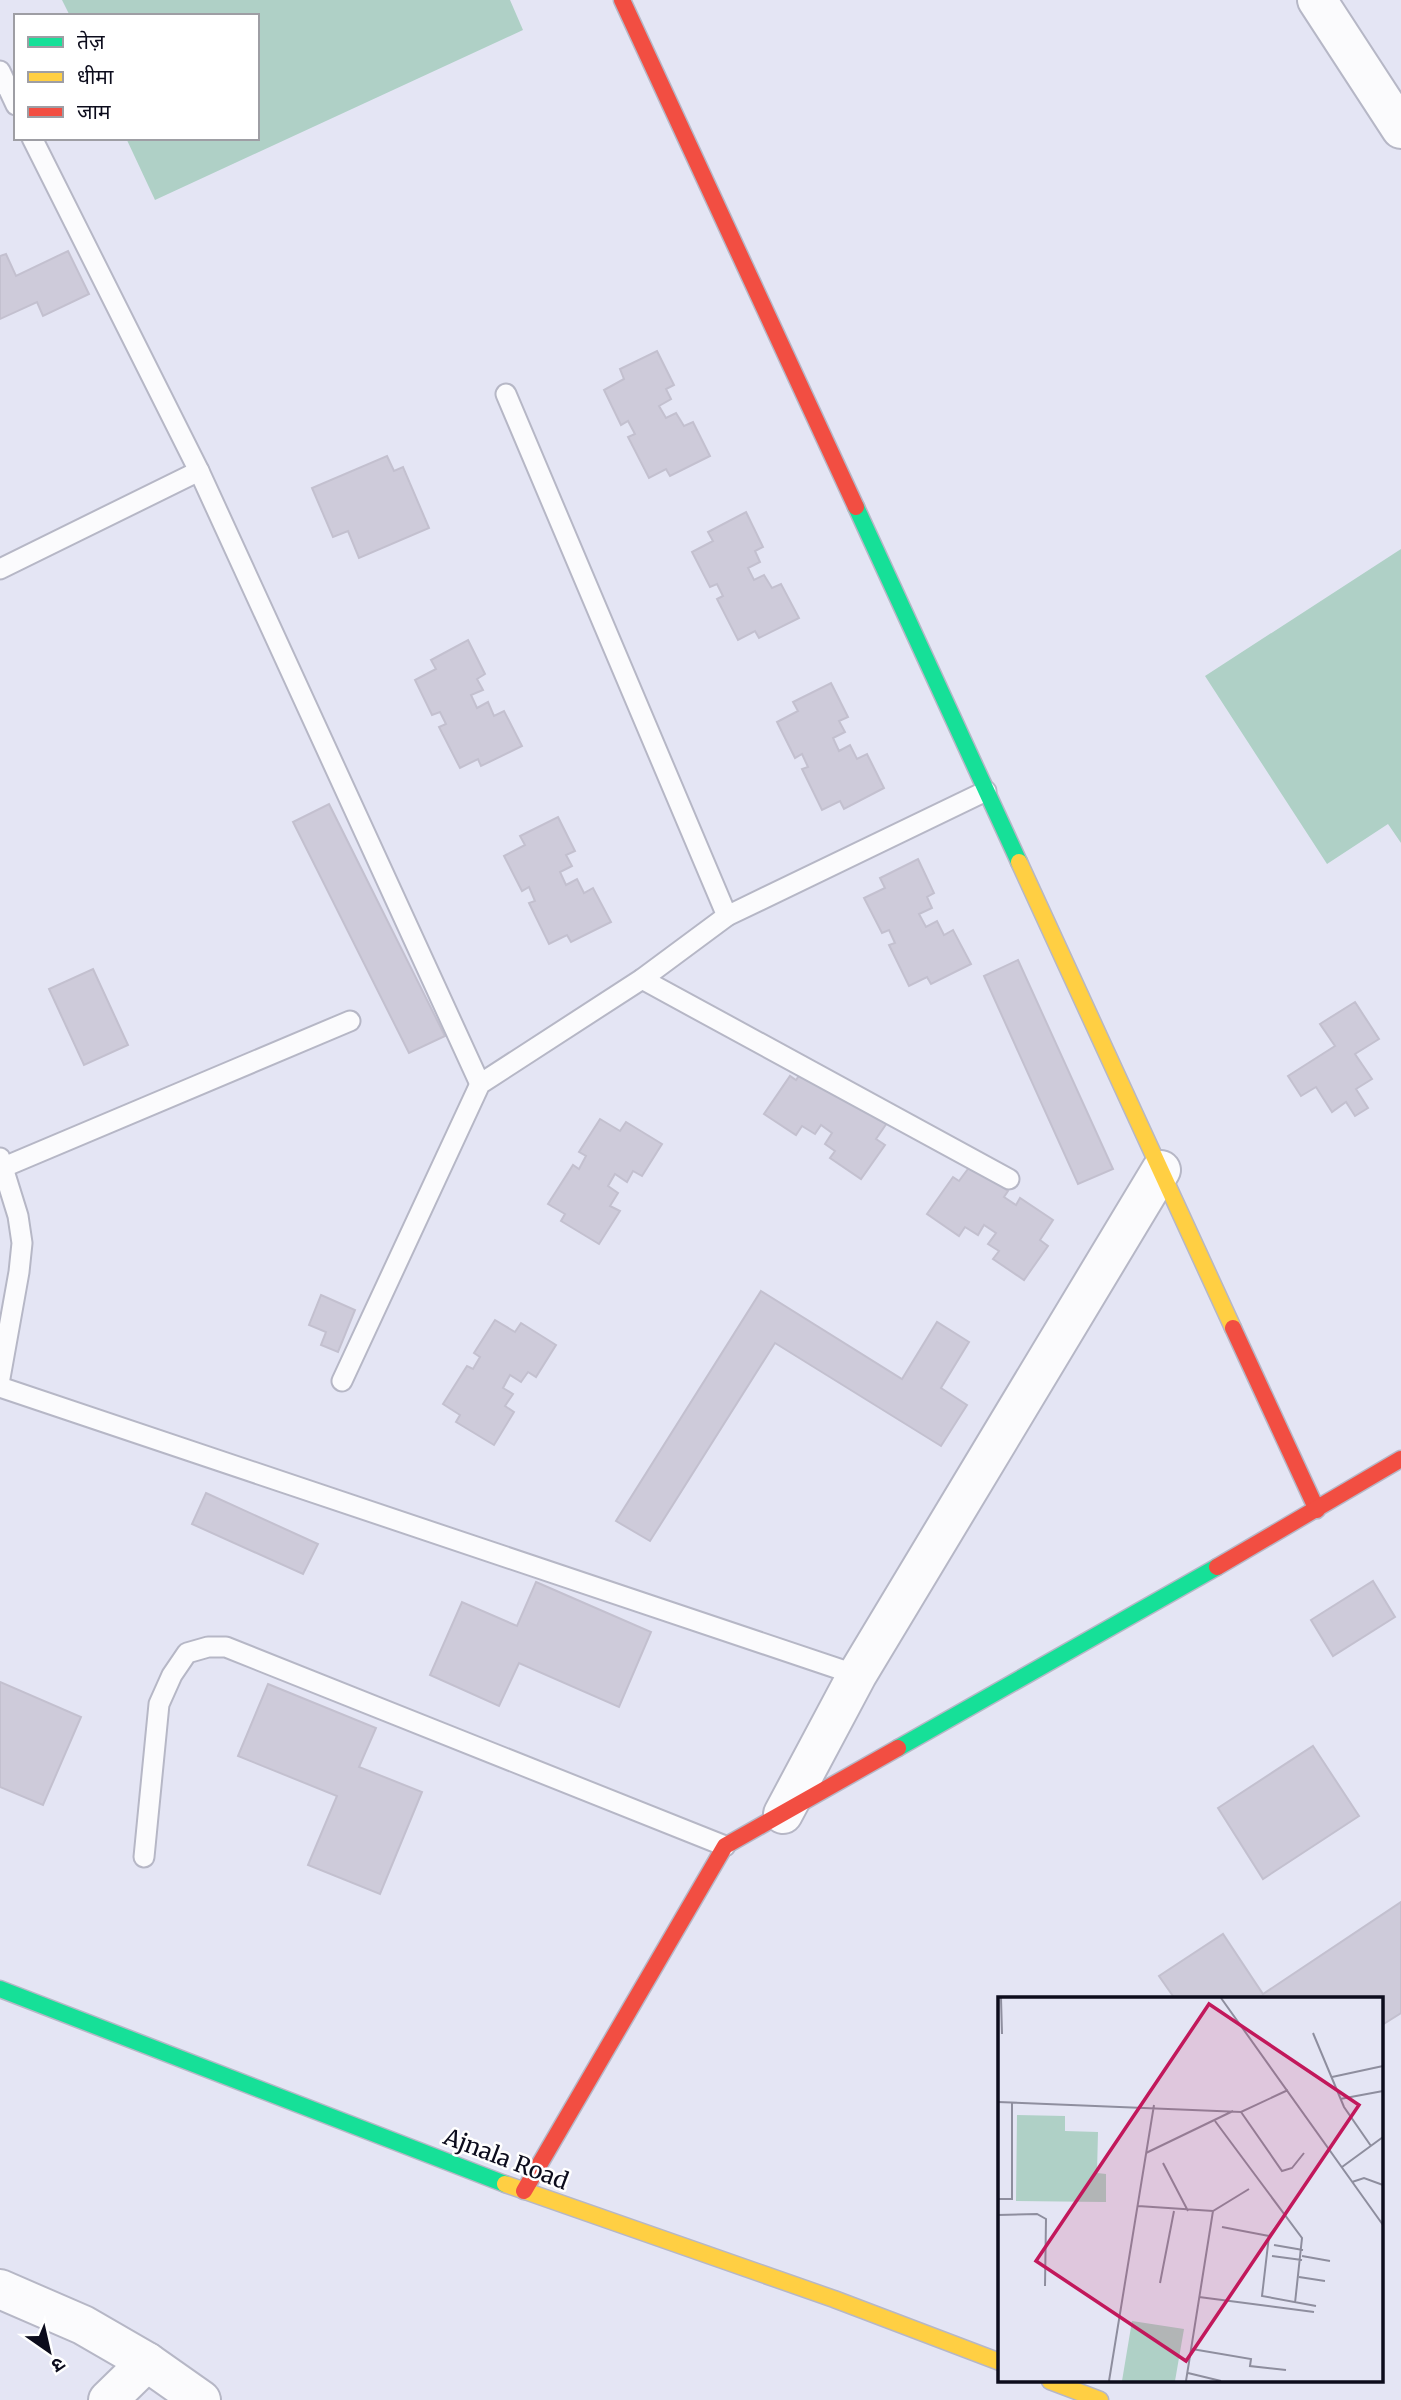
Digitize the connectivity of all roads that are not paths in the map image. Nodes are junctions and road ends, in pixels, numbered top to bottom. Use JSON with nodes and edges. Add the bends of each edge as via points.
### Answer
{"nodes":[{"id":1,"x":622,"y":0,"type":"edge"},
{"id":2,"x":1317,"y":0,"type":"edge"},
{"id":3,"x":0,"y":71,"type":"edge"},
{"id":4,"x":14,"y":103,"type":"edge"},
{"id":5,"x":1401,"y":129,"type":"edge"},
{"id":6,"x":33,"y":140,"type":"edge"},
{"id":7,"x":506,"y":394,"type":"dead end"},
{"id":8,"x":199,"y":471,"type":"junction"},
{"id":9,"x":0,"y":569,"type":"edge"},
{"id":10,"x":986,"y":791,"type":"junction"},
{"id":11,"x":727,"y":916,"type":"junction"},
{"id":12,"x":642,"y":979,"type":"junction"},
{"id":13,"x":350,"y":1021,"type":"dead end"},
{"id":14,"x":480,"y":1084,"type":"junction"},
{"id":15,"x":2,"y":1163,"type":"edge"},
{"id":16,"x":1161,"y":1170,"type":"junction"},
{"id":17,"x":1009,"y":1179,"type":"dead end"},
{"id":18,"x":0,"y":1378,"type":"edge"},
{"id":19,"x":342,"y":1381,"type":"dead end"},
{"id":20,"x":0,"y":1387,"type":"edge"},
{"id":21,"x":1401,"y":1459,"type":"edge"},
{"id":22,"x":1317,"y":1510,"type":"junction"},
{"id":23,"x":857,"y":1675,"type":"junction"},
{"id":24,"x":783,"y":1814,"type":"junction"},
{"id":25,"x":725,"y":1846,"type":"junction"},
{"id":26,"x":145,"y":1857,"type":"dead end"},
{"id":27,"x":0,"y":1989,"type":"edge"},
{"id":28,"x":524,"y":2191,"type":"junction"},
{"id":29,"x":0,"y":2288,"type":"edge"},
{"id":30,"x":998,"y":2361,"type":"edge"},
{"id":31,"x":147,"y":2362,"type":"junction"},
{"id":32,"x":1052,"y":2382,"type":"edge"},
{"id":33,"x":108,"y":2400,"type":"edge"},
{"id":34,"x":201,"y":2400,"type":"edge"},
{"id":35,"x":1100,"y":2400,"type":"edge"}],
"edges":[{"from":1,"to":10,"type":"main road"},
{"from":2,"to":5,"type":"street"},
{"from":3,"to":4,"type":"lane"},
{"from":6,"to":8,"type":"lane"},
{"from":7,"to":11,"type":"lane"},
{"from":8,"to":9,"type":"lane"},
{"from":8,"to":14,"type":"lane"},
{"from":10,"to":11,"type":"lane"},
{"from":10,"to":16,"type":"main road"},
{"from":11,"to":12,"type":"lane"},
{"from":12,"to":14,"type":"lane"},
{"from":12,"to":17,"type":"lane"},
{"from":13,"to":15,"type":"lane"},
{"from":14,"to":19,"type":"lane"},
{"from":15,"to":18,"type":"lane","via":[[22,1243]]},
{"from":16,"to":22,"type":"main road"},
{"from":16,"to":23,"type":"street"},
{"from":20,"to":23,"type":"lane"},
{"from":21,"to":22,"type":"main road"},
{"from":22,"to":24,"type":"main road"},
{"from":23,"to":24,"type":"street"},
{"from":24,"to":25,"type":"main road"},
{"from":25,"to":26,"type":"lane","via":[[226,1647],[208,1647],[187,1653],[159,1704]]},
{"from":25,"to":28,"type":"main road"},
{"from":27,"to":28,"type":"main road","name":"Ajnala Road"},
{"from":28,"to":30,"type":"main road","name":"Ajnala Road"},
{"from":29,"to":31,"type":"street","via":[[83,2325]]},
{"from":31,"to":33,"type":"street"},
{"from":31,"to":34,"type":"street"},
{"from":32,"to":35,"type":"main road"}]}
